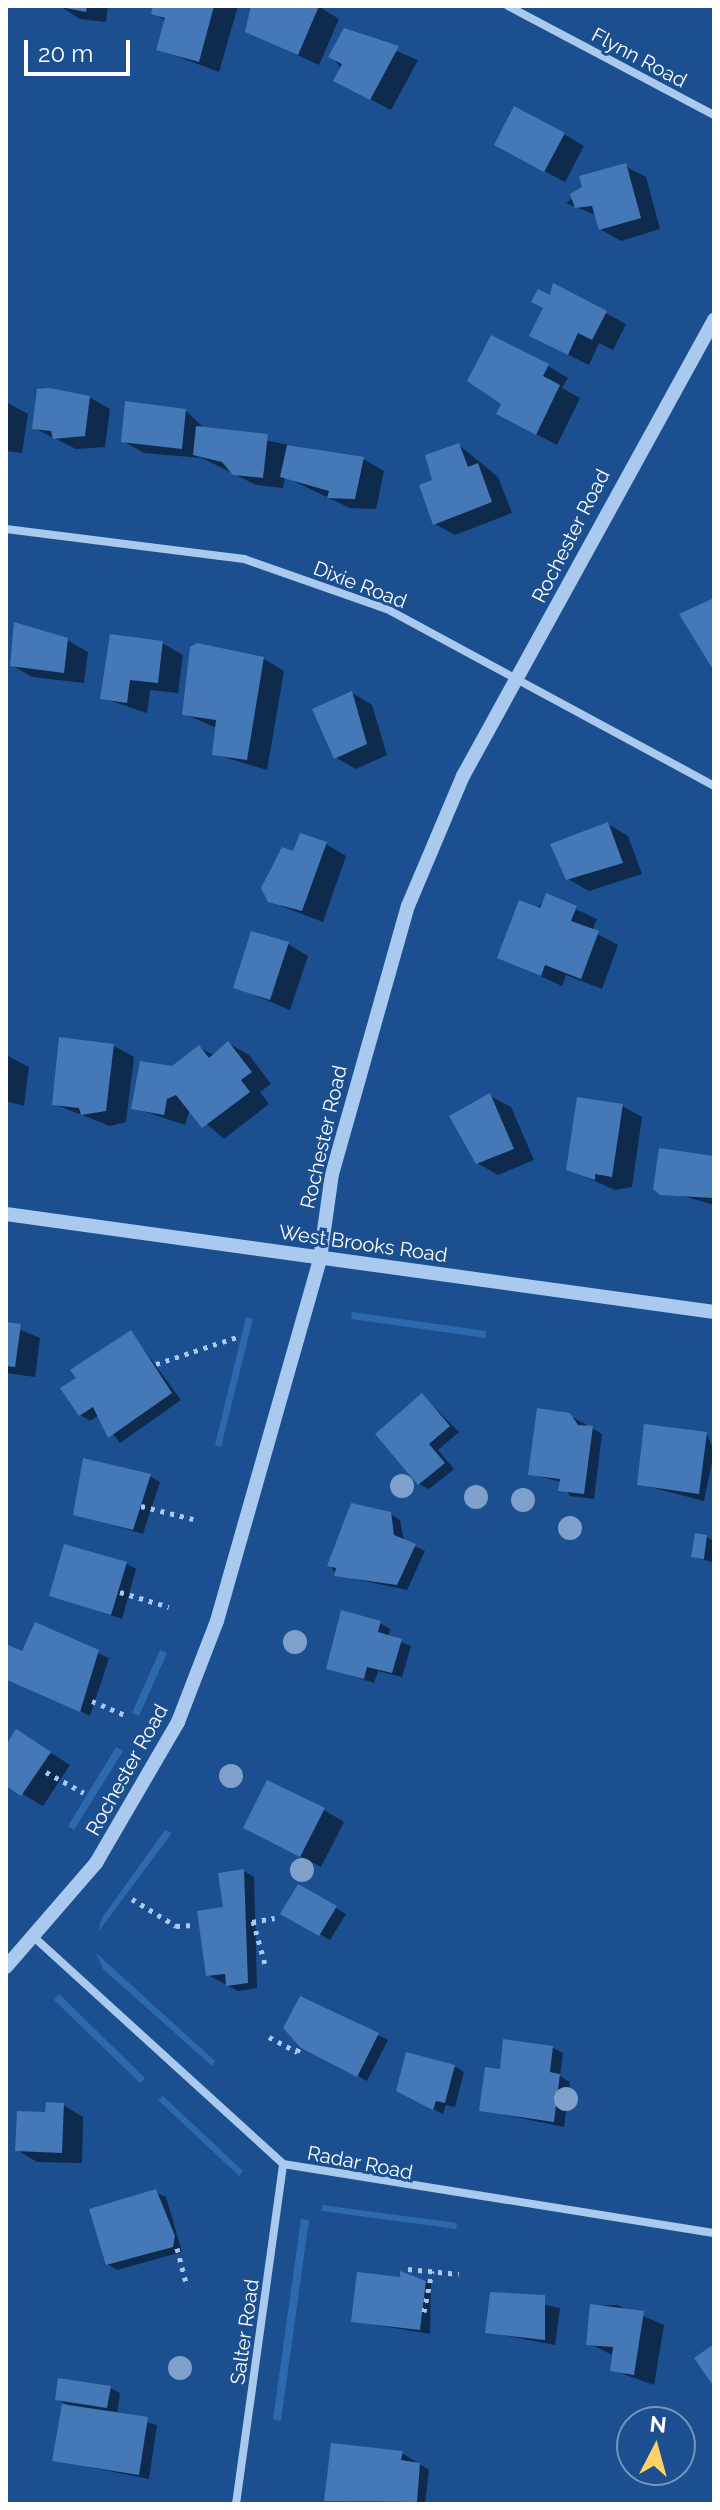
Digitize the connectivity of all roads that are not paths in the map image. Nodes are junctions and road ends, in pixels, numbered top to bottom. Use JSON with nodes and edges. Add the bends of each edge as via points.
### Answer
{"nodes":[{"id":1,"x":508,"y":6,"type":"edge"},
{"id":2,"x":714,"y":115,"type":"edge"},
{"id":3,"x":714,"y":320,"type":"edge"},
{"id":4,"x":6,"y":529,"type":"edge"},
{"id":5,"x":518,"y":682,"type":"junction"},
{"id":6,"x":714,"y":786,"type":"edge"},
{"id":7,"x":6,"y":1214,"type":"edge"},
{"id":8,"x":320,"y":1259,"type":"junction"},
{"id":9,"x":714,"y":1312,"type":"edge"},
{"id":10,"x":36,"y":1939,"type":"junction"},
{"id":11,"x":6,"y":1967,"type":"edge"},
{"id":12,"x":283,"y":2164,"type":"junction"},
{"id":13,"x":714,"y":2233,"type":"edge"},
{"id":14,"x":236,"y":2504,"type":"edge"}],
"edges":[{"from":1,"to":2,"type":"street","name":"Flynn Road"},
{"from":3,"to":5,"type":"street","name":"Rochester Road"},
{"from":4,"to":5,"type":"street","name":"Dixie Road","via":[[244,559],[387,609]]},
{"from":5,"to":6,"type":"street","name":"Dixie Road"},
{"from":5,"to":8,"type":"street","name":"Rochester Road","via":[[463,776],[408,906],[332,1174]]},
{"from":7,"to":8,"type":"street","name":"West Brooks Road"},
{"from":8,"to":9,"type":"street","name":"West Brooks Road"},
{"from":8,"to":10,"type":"street","name":"Rochester Road","via":[[217,1621],[178,1722],[126,1821]]},
{"from":10,"to":11,"type":"street","name":"Rochester Road"},
{"from":10,"to":12,"type":"street","name":"Radar Road"},
{"from":12,"to":13,"type":"street","name":"Radar Road"},
{"from":12,"to":14,"type":"street","name":"Salter Road"}]}
